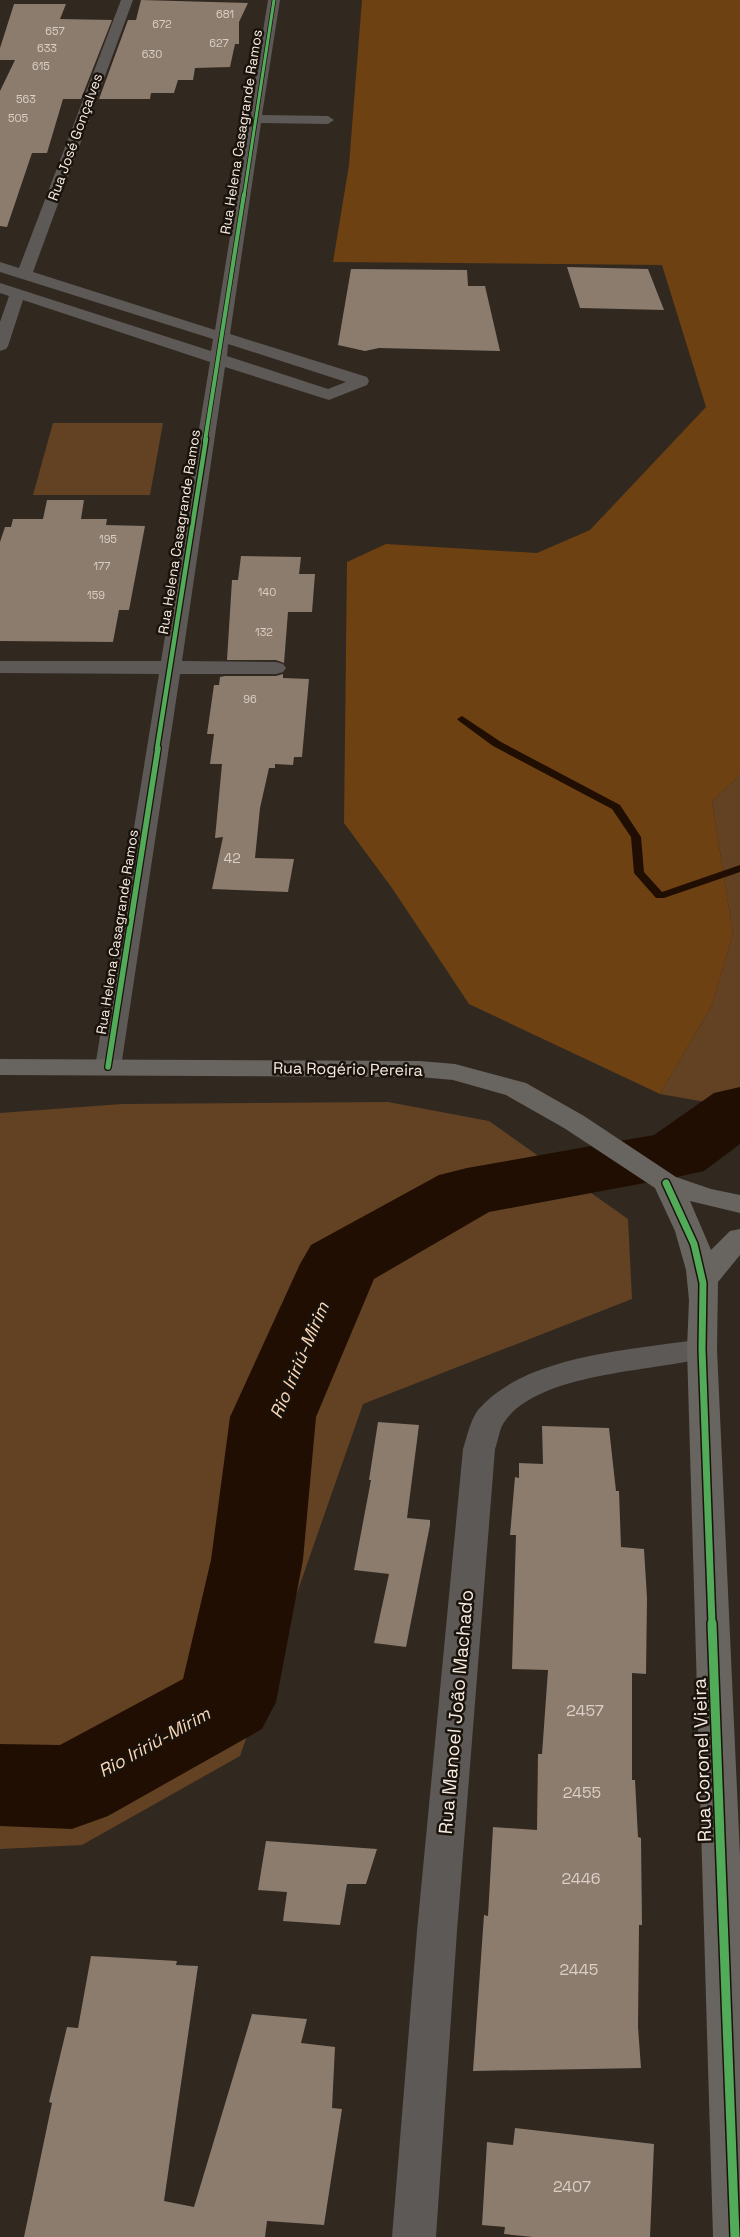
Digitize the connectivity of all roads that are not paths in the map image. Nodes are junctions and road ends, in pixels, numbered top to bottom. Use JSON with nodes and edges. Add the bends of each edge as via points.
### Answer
{"nodes":[{"id":1,"x":127,"y":0,"type":"edge"},
{"id":2,"x":274,"y":0,"type":"edge"},
{"id":3,"x":255,"y":120,"type":"junction"},
{"id":4,"x":328,"y":120,"type":"dead end"},
{"id":5,"x":0,"y":267,"type":"edge"},
{"id":6,"x":24,"y":275,"type":"junction"},
{"id":7,"x":0,"y":288,"type":"edge"},
{"id":8,"x":17,"y":294,"type":"junction"},
{"id":9,"x":222,"y":336,"type":"junction"},
{"id":10,"x":0,"y":346,"type":"edge"},
{"id":11,"x":218,"y":359,"type":"junction"},
{"id":12,"x":0,"y":667,"type":"edge"},
{"id":13,"x":170,"y":667,"type":"junction"},
{"id":14,"x":276,"y":668,"type":"dead end"},
{"id":15,"x":0,"y":1067,"type":"edge"},
{"id":16,"x":108,"y":1067,"type":"junction"},
{"id":17,"x":663,"y":1180,"type":"junction"},
{"id":18,"x":740,"y":1204,"type":"edge"},
{"id":19,"x":740,"y":1238,"type":"edge"},
{"id":20,"x":703,"y":1282,"type":"junction"},
{"id":21,"x":702,"y":1349,"type":"junction"},
{"id":22,"x":414,"y":2237,"type":"edge"},
{"id":23,"x":735,"y":2237,"type":"edge"}],
"edges":[{"from":1,"to":6,"type":"street","name":"Rua José Gonçalves"},
{"from":2,"to":3,"type":"street","name":"Rua Helena Casagrande Ramos"},
{"from":3,"to":4,"type":"street"},
{"from":3,"to":9,"type":"street","name":"Rua Helena Casagrande Ramos"},
{"from":5,"to":6,"type":"street"},
{"from":6,"to":9,"type":"street"},
{"from":7,"to":8,"type":"street"},
{"from":8,"to":10,"type":"street"},
{"from":8,"to":11,"type":"street"},
{"from":9,"to":11,"type":"street","name":"Rua Helena Casagrande Ramos"},
{"from":9,"to":11,"type":"street","via":[[361,381],[329,395]]},
{"from":11,"to":13,"type":"street","name":"Rua Helena Casagrande Ramos"},
{"from":12,"to":13,"type":"street"},
{"from":13,"to":14,"type":"street"},
{"from":13,"to":16,"type":"street","name":"Rua Helena Casagrande Ramos"},
{"from":15,"to":16,"type":"street","name":"Rua Rogério Pereira"},
{"from":16,"to":17,"type":"street","name":"Rua Rogério Pereira","via":[[420,1069],[454,1072],[516,1089]]},
{"from":17,"to":18,"type":"street","via":[[704,1196]]},
{"from":17,"to":20,"type":"street","name":"Rua Coronel Vieira","via":[[684,1215],[695,1244]]},
{"from":19,"to":20,"type":"street","via":[[714,1265]]},
{"from":20,"to":21,"type":"street","name":"Rua Coronel Vieira"},
{"from":21,"to":22,"type":"street","name":"Rua Manoel João Machado","via":[[591,1367],[544,1379],[511,1396],[489,1418],[479,1449]]},
{"from":21,"to":23,"type":"street","name":"Rua Coronel Vieira"}]}
